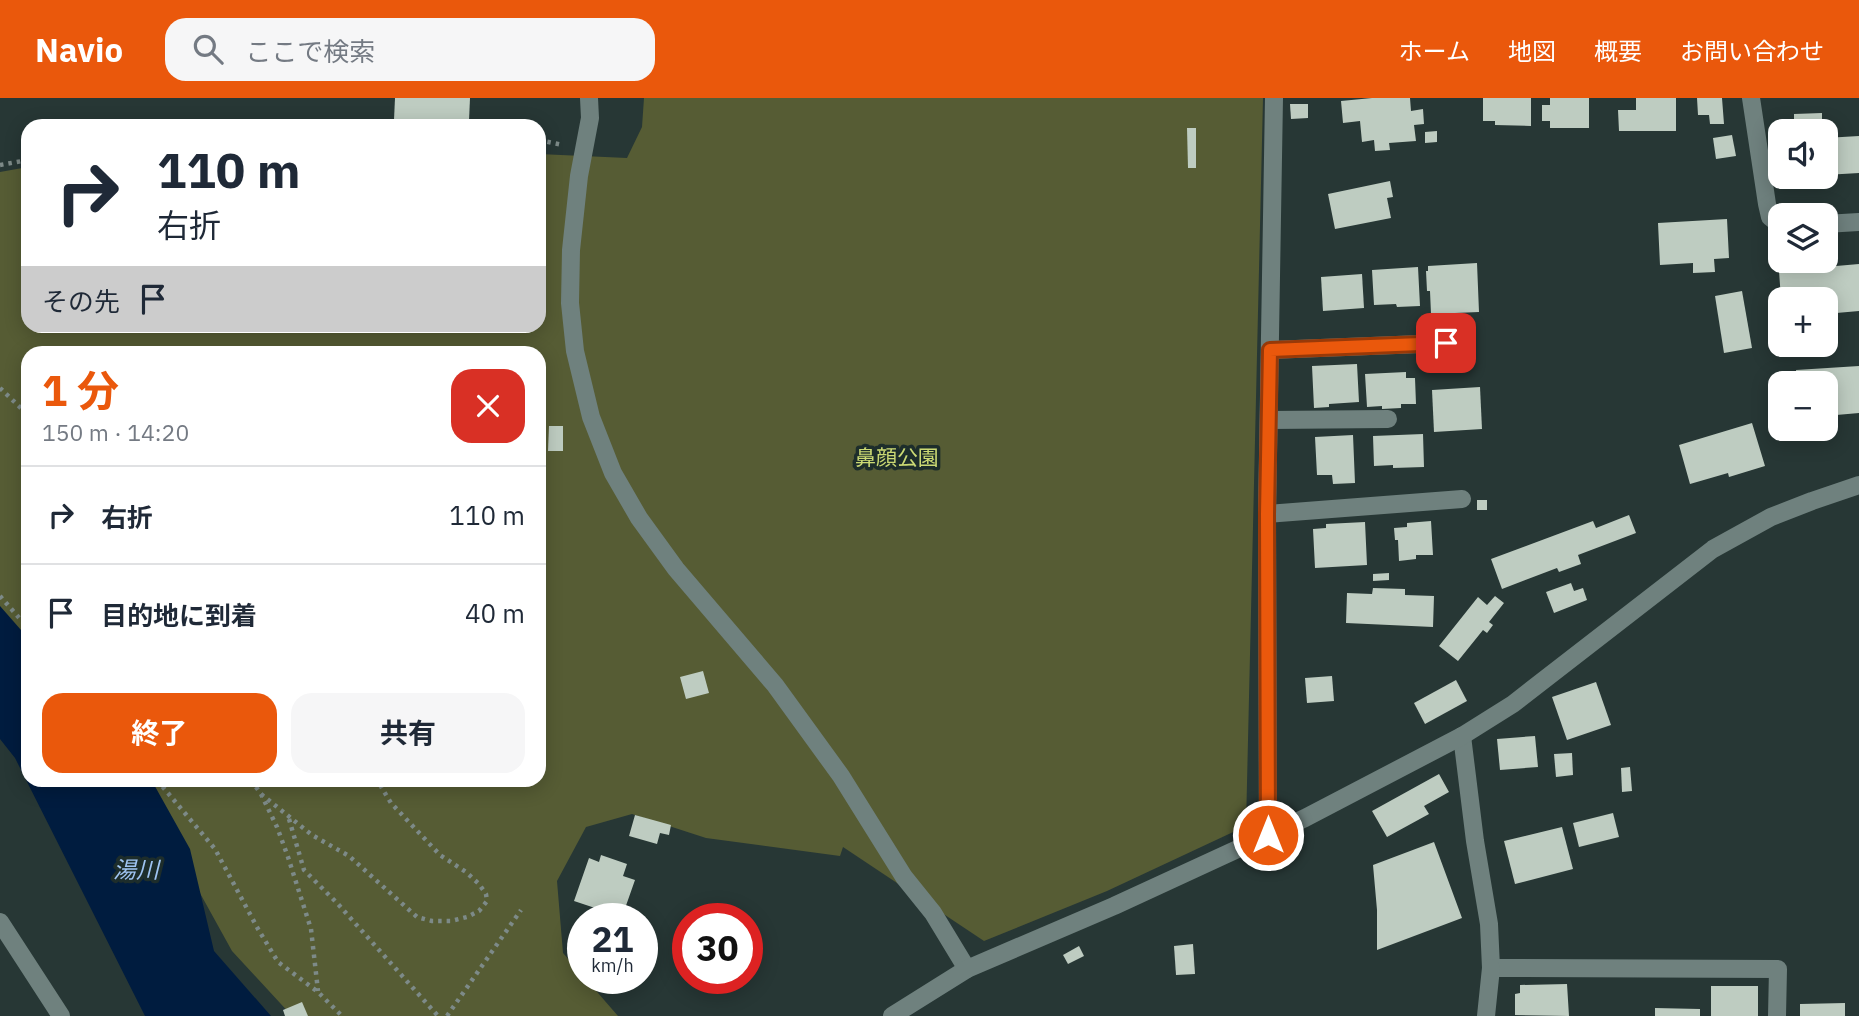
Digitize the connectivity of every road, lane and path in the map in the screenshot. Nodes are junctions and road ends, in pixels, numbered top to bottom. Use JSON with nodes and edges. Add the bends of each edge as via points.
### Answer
{"nodes":[{"id":1,"x":589,"y":98,"type":"edge"},
{"id":2,"x":1274,"y":98,"type":"edge"},
{"id":3,"x":1751,"y":98,"type":"edge"},
{"id":4,"x":21,"y":161,"type":"edge"},
{"id":5,"x":0,"y":165,"type":"edge"},
{"id":6,"x":1768,"y":208,"type":"edge"},
{"id":7,"x":1859,"y":222,"type":"edge"},
{"id":8,"x":1838,"y":223,"type":"edge"},
{"id":9,"x":1446,"y":343,"type":"dead end"},
{"id":10,"x":1270,"y":350,"type":"junction"},
{"id":11,"x":0,"y":388,"type":"edge"},
{"id":12,"x":21,"y":408,"type":"edge"},
{"id":13,"x":1388,"y":419,"type":"dead end"},
{"id":14,"x":1270,"y":420,"type":"junction"},
{"id":15,"x":1859,"y":485,"type":"edge"},
{"id":16,"x":1462,"y":499,"type":"dead end"},
{"id":17,"x":1267,"y":514,"type":"junction"},
{"id":18,"x":0,"y":596,"type":"edge"},
{"id":19,"x":21,"y":620,"type":"edge"},
{"id":20,"x":1462,"y":736,"type":"junction"},
{"id":21,"x":164,"y":787,"type":"edge"},
{"id":22,"x":256,"y":787,"type":"edge"},
{"id":23,"x":381,"y":787,"type":"edge"},
{"id":24,"x":261,"y":794,"type":"junction"},
{"id":25,"x":288,"y":817,"type":"junction"},
{"id":26,"x":1268,"y":835,"type":"junction"},
{"id":27,"x":521,"y":909,"type":"dead end"},
{"id":28,"x":0,"y":922,"type":"edge"},
{"id":29,"x":1491,"y":968,"type":"junction"},
{"id":30,"x":967,"y":969,"type":"junction"},
{"id":31,"x":318,"y":992,"type":"junction"},
{"id":32,"x":61,"y":1016,"type":"edge"},
{"id":33,"x":342,"y":1016,"type":"edge"},
{"id":34,"x":438,"y":1016,"type":"edge"},
{"id":35,"x":447,"y":1016,"type":"edge"},
{"id":36,"x":892,"y":1016,"type":"edge"},
{"id":37,"x":1486,"y":1016,"type":"edge"},
{"id":38,"x":1777,"y":1016,"type":"edge"}],
"edges":[{"from":1,"to":30,"type":"street","via":[[571,250],[570,303],[575,351],[613,473],[676,569],[775,685],[841,776]]},
{"from":2,"to":10,"type":"street"},
{"from":3,"to":6,"type":"street"},
{"from":4,"to":5,"type":"path"},
{"from":7,"to":8,"type":"street"},
{"from":9,"to":10,"type":"street"},
{"from":10,"to":14,"type":"street"},
{"from":11,"to":12,"type":"path"},
{"from":13,"to":14,"type":"street"},
{"from":14,"to":17,"type":"street"},
{"from":15,"to":20,"type":"street","via":[[1771,517],[1713,549],[1513,704]]},
{"from":16,"to":17,"type":"street"},
{"from":17,"to":26,"type":"street"},
{"from":18,"to":19,"type":"path"},
{"from":20,"to":26,"type":"street"},
{"from":20,"to":29,"type":"street"},
{"from":21,"to":31,"type":"path","via":[[215,849],[278,962]]},
{"from":22,"to":24,"type":"path"},
{"from":23,"to":25,"type":"path","via":[[440,855],[479,884],[487,901],[480,911],[451,921],[417,917],[349,856]]},
{"from":24,"to":25,"type":"path"},
{"from":24,"to":31,"type":"path","via":[[277,827],[311,929]]},
{"from":25,"to":34,"type":"path","via":[[304,870]]},
{"from":26,"to":30,"type":"street"},
{"from":27,"to":35,"type":"path"},
{"from":28,"to":32,"type":"street"},
{"from":29,"to":37,"type":"street"},
{"from":29,"to":38,"type":"street","via":[[1778,970]]},
{"from":30,"to":36,"type":"street"},
{"from":31,"to":33,"type":"path"}]}
